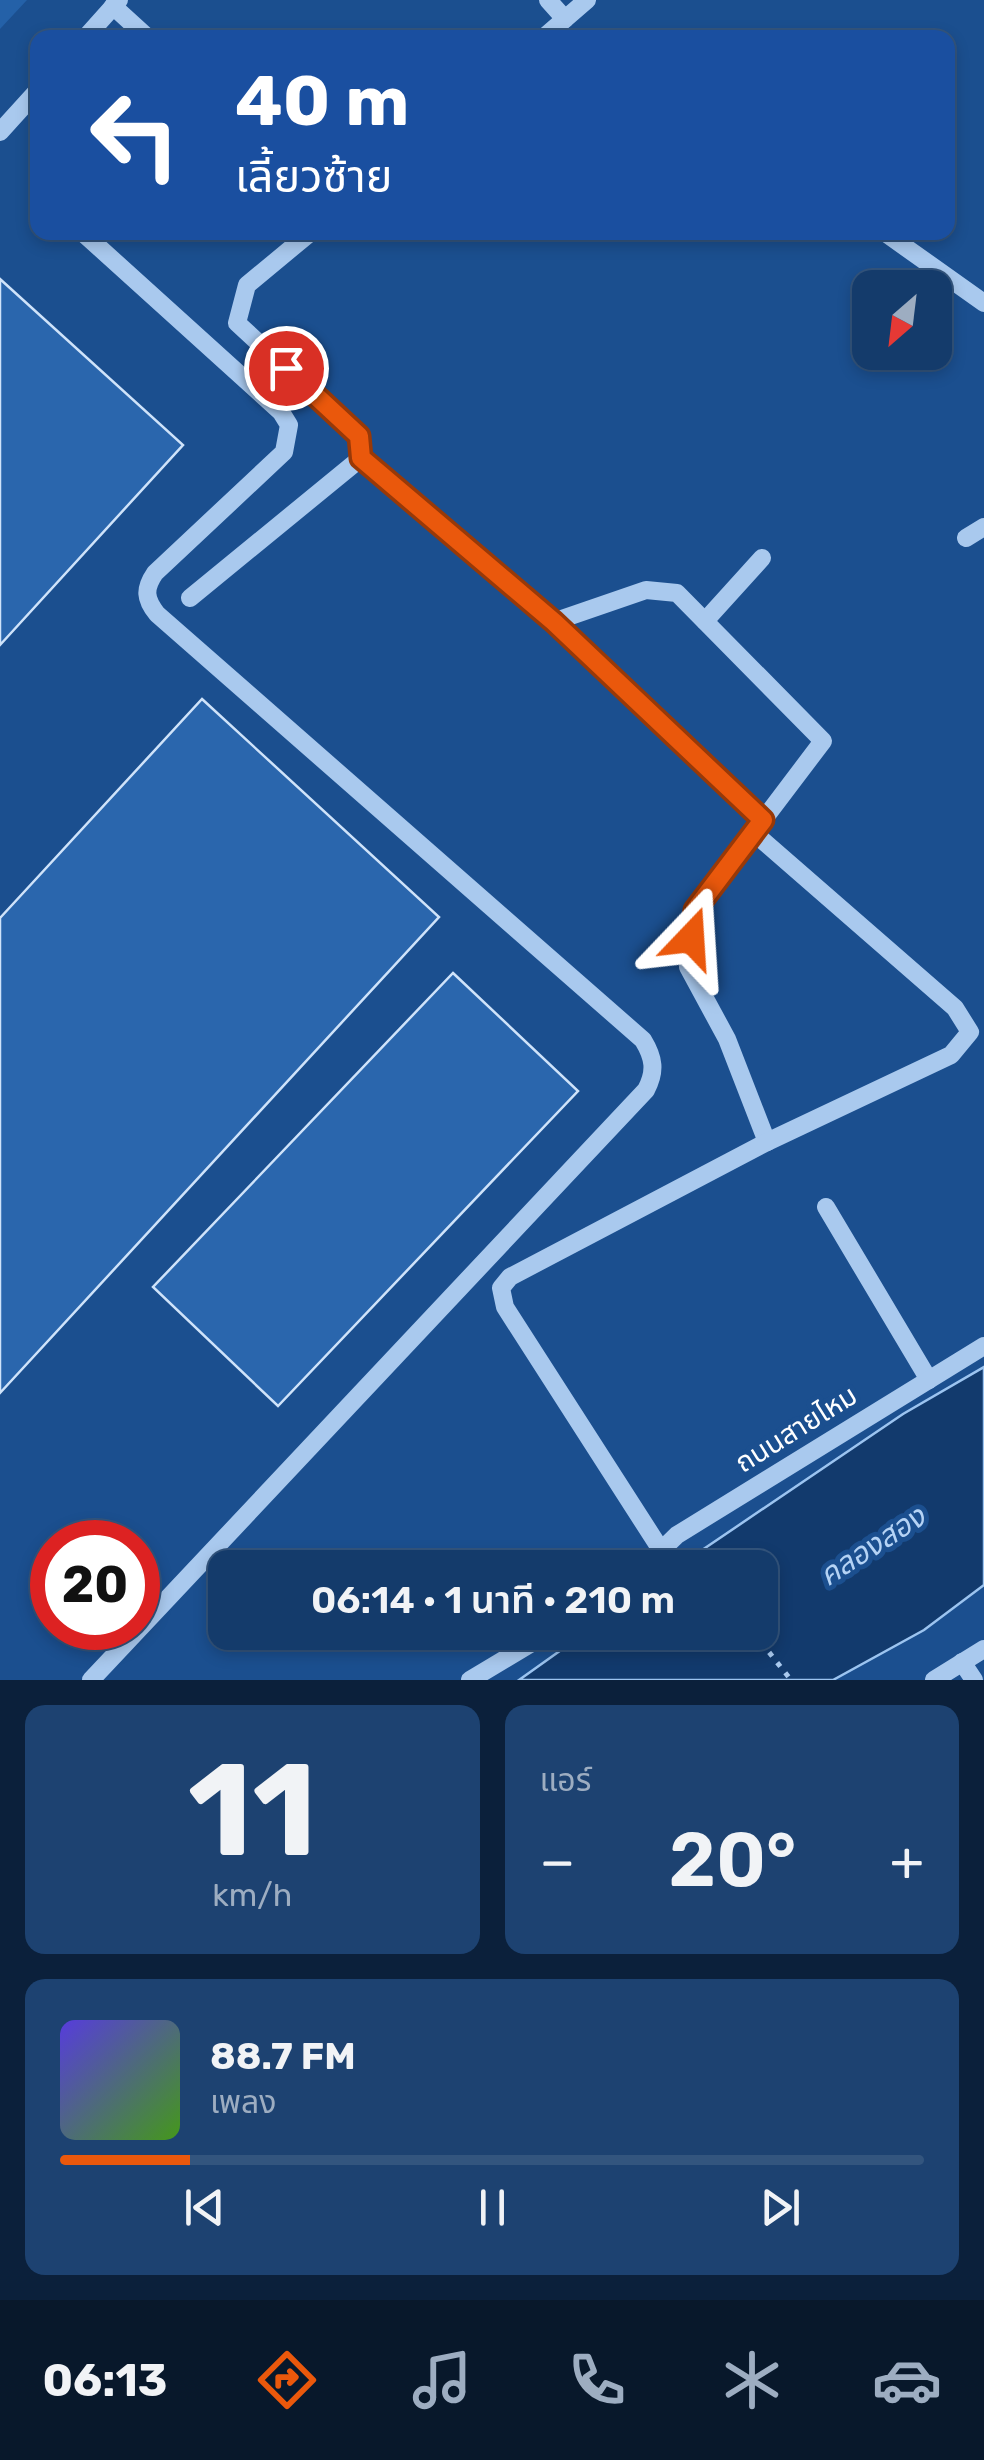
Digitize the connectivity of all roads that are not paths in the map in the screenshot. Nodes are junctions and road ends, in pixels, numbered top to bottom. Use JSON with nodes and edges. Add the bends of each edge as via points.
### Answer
{"nodes":[{"id":1,"x":548,"y":0,"type":"edge"},
{"id":2,"x":587,"y":0,"type":"edge"},
{"id":3,"x":116,"y":3,"type":"edge"},
{"id":4,"x":565,"y":19,"type":"junction"},
{"id":5,"x":92,"y":30,"type":"edge"},
{"id":6,"x":141,"y":30,"type":"edge"},
{"id":7,"x":553,"y":30,"type":"edge"},
{"id":8,"x":30,"y":99,"type":"edge"},
{"id":9,"x":0,"y":132,"type":"edge"},
{"id":10,"x":91,"y":240,"type":"edge"},
{"id":11,"x":301,"y":240,"type":"edge"},
{"id":12,"x":895,"y":240,"type":"edge"},
{"id":13,"x":984,"y":303,"type":"edge"},
{"id":14,"x":361,"y":458,"type":"junction"},
{"id":15,"x":984,"y":527,"type":"edge"},
{"id":16,"x":966,"y":538,"type":"dead end"},
{"id":17,"x":762,"y":558,"type":"dead end"},
{"id":18,"x":190,"y":598,"type":"dead end"},
{"id":19,"x":705,"y":621,"type":"junction"},
{"id":20,"x":554,"y":622,"type":"junction"},
{"id":21,"x":758,"y":826,"type":"junction"},
{"id":22,"x":768,"y":1142,"type":"junction"},
{"id":23,"x":826,"y":1207,"type":"dead end"},
{"id":24,"x":984,"y":1346,"type":"edge"},
{"id":25,"x":929,"y":1380,"type":"junction"},
{"id":26,"x":661,"y":1550,"type":"joint"},
{"id":27,"x":984,"y":1648,"type":"edge"},
{"id":28,"x":520,"y":1650,"type":"edge"},
{"id":29,"x":962,"y":1662,"type":"junction"},
{"id":30,"x":91,"y":1680,"type":"edge"},
{"id":31,"x":470,"y":1680,"type":"edge"},
{"id":32,"x":934,"y":1680,"type":"edge"},
{"id":33,"x":974,"y":1680,"type":"edge"}],
"edges":[{"from":1,"to":4,"type":"street"},
{"from":2,"to":4,"type":"street"},
{"from":3,"to":5,"type":"street"},
{"from":3,"to":6,"type":"street"},
{"from":4,"to":7,"type":"street"},
{"from":8,"to":9,"type":"street"},
{"from":10,"to":30,"type":"street","via":[[288,425],[284,452],[154,573],[147,601],[643,1040],[652,1053],[653,1076]]},
{"from":11,"to":14,"type":"street","via":[[247,285],[236,323],[359,436]]},
{"from":12,"to":13,"type":"street"},
{"from":14,"to":18,"type":"street"},
{"from":14,"to":20,"type":"street"},
{"from":15,"to":16,"type":"street"},
{"from":17,"to":19,"type":"street"},
{"from":19,"to":20,"type":"street","via":[[677,593],[646,590]]},
{"from":19,"to":21,"type":"street","via":[[823,742]]},
{"from":20,"to":21,"type":"street"},
{"from":21,"to":22,"type":"street","via":[[695,910],[688,966],[727,1039]]},
{"from":21,"to":22,"type":"street","via":[[955,1008],[970,1032],[951,1055]]},
{"from":22,"to":26,"type":"street","via":[[510,1277],[501,1288],[505,1307]]},
{"from":23,"to":25,"type":"street"},
{"from":24,"to":25,"type":"street","name":"ถนนสายไหม"},
{"from":25,"to":26,"type":"street","name":"ถนนสายไหม"},
{"from":27,"to":29,"type":"street"},
{"from":28,"to":31,"type":"street"},
{"from":29,"to":32,"type":"street"},
{"from":29,"to":33,"type":"street"}]}
